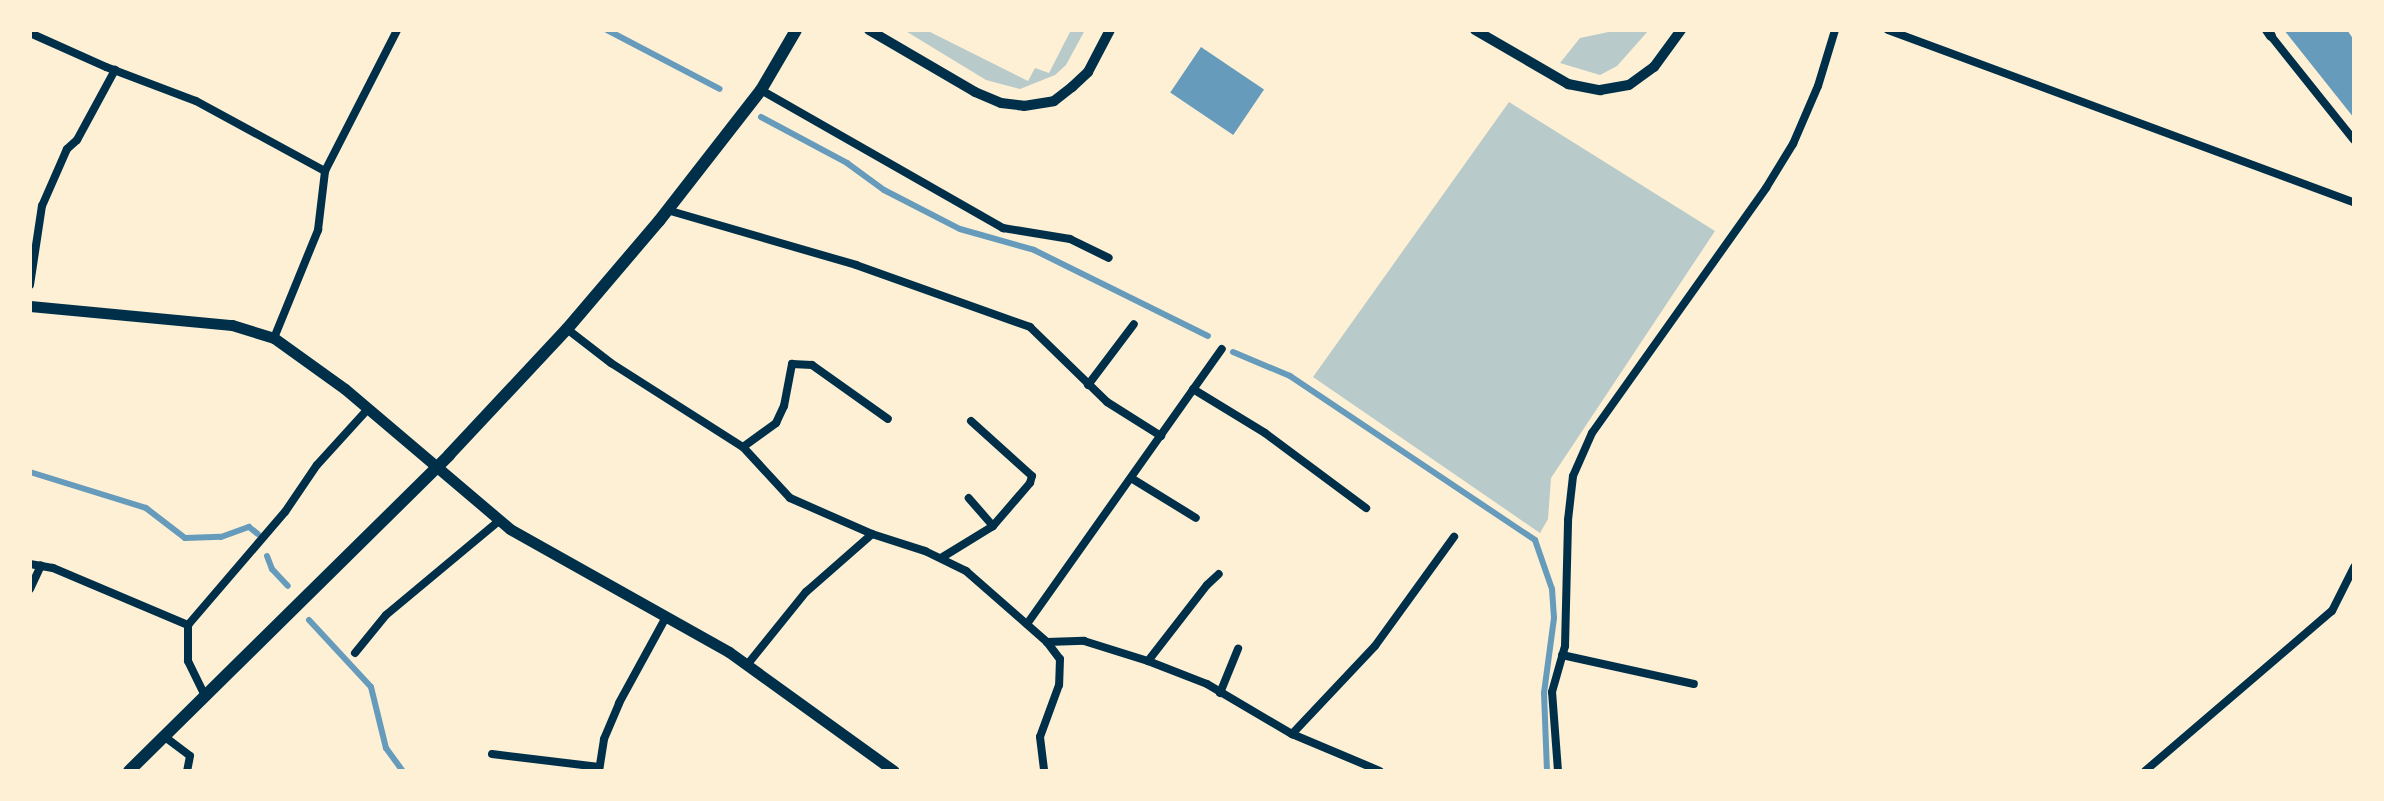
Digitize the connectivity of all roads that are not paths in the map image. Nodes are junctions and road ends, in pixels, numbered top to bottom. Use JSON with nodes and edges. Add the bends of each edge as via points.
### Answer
{"nodes":[{"id":1,"x":397,"y":30,"type":"edge"},
{"id":2,"x":796,"y":30,"type":"edge"},
{"id":3,"x":869,"y":30,"type":"edge"},
{"id":4,"x":1110,"y":30,"type":"edge"},
{"id":5,"x":1475,"y":30,"type":"edge"},
{"id":6,"x":1681,"y":30,"type":"edge"},
{"id":7,"x":1835,"y":30,"type":"edge"},
{"id":8,"x":1888,"y":30,"type":"edge"},
{"id":9,"x":30,"y":33,"type":"edge"},
{"id":10,"x":2269,"y":33,"type":"edge"},
{"id":11,"x":115,"y":70,"type":"junction"},
{"id":12,"x":761,"y":90,"type":"junction"},
{"id":13,"x":2354,"y":140,"type":"edge"},
{"id":14,"x":325,"y":171,"type":"junction"},
{"id":15,"x":2354,"y":202,"type":"edge"},
{"id":16,"x":667,"y":210,"type":"junction"},
{"id":17,"x":1109,"y":258,"type":"dead end"},
{"id":18,"x":30,"y":285,"type":"edge"},
{"id":19,"x":30,"y":306,"type":"edge"},
{"id":20,"x":1134,"y":324,"type":"dead end"},
{"id":21,"x":567,"y":329,"type":"junction"},
{"id":22,"x":274,"y":338,"type":"junction"},
{"id":23,"x":1222,"y":349,"type":"dead end"},
{"id":24,"x":1088,"y":385,"type":"junction"},
{"id":25,"x":1193,"y":389,"type":"junction"},
{"id":26,"x":368,"y":409,"type":"junction"},
{"id":27,"x":888,"y":419,"type":"dead end"},
{"id":28,"x":971,"y":421,"type":"dead end"},
{"id":29,"x":1161,"y":436,"type":"junction"},
{"id":30,"x":743,"y":447,"type":"junction"},
{"id":31,"x":436,"y":468,"type":"junction"},
{"id":32,"x":1131,"y":478,"type":"junction"},
{"id":33,"x":969,"y":498,"type":"dead end"},
{"id":34,"x":1366,"y":508,"type":"dead end"},
{"id":35,"x":1196,"y":518,"type":"dead end"},
{"id":36,"x":499,"y":521,"type":"junction"},
{"id":37,"x":993,"y":526,"type":"junction"},
{"id":38,"x":872,"y":534,"type":"junction"},
{"id":39,"x":1454,"y":537,"type":"dead end"},
{"id":40,"x":941,"y":558,"type":"junction"},
{"id":41,"x":30,"y":564,"type":"edge"},
{"id":42,"x":41,"y":565,"type":"junction"},
{"id":43,"x":2354,"y":567,"type":"edge"},
{"id":44,"x":1219,"y":574,"type":"dead end"},
{"id":45,"x":30,"y":589,"type":"edge"},
{"id":46,"x":665,"y":619,"type":"junction"},
{"id":47,"x":1027,"y":624,"type":"junction"},
{"id":48,"x":188,"y":625,"type":"junction"},
{"id":49,"x":1047,"y":642,"type":"junction"},
{"id":50,"x":1238,"y":649,"type":"dead end"},
{"id":51,"x":355,"y":653,"type":"dead end"},
{"id":52,"x":1562,"y":655,"type":"junction"},
{"id":53,"x":1148,"y":661,"type":"junction"},
{"id":54,"x":747,"y":665,"type":"junction"},
{"id":55,"x":1694,"y":684,"type":"dead end"},
{"id":56,"x":1220,"y":693,"type":"junction"},
{"id":57,"x":205,"y":696,"type":"junction"},
{"id":58,"x":1292,"y":734,"type":"junction"},
{"id":59,"x":165,"y":737,"type":"junction"},
{"id":60,"x":492,"y":754,"type":"dead end"},
{"id":61,"x":599,"y":769,"type":"edge"},
{"id":62,"x":129,"y":771,"type":"edge"},
{"id":63,"x":187,"y":771,"type":"edge"},
{"id":64,"x":894,"y":771,"type":"edge"},
{"id":65,"x":1044,"y":771,"type":"edge"},
{"id":66,"x":1380,"y":771,"type":"edge"},
{"id":67,"x":1558,"y":771,"type":"edge"},
{"id":68,"x":2145,"y":771,"type":"edge"}],
"edges":[{"from":1,"to":14,"type":"street"},
{"from":2,"to":12,"type":"main road"},
{"from":3,"to":4,"type":"street","via":[[975,92],[1024,106],[1054,101],[1072,87],[1088,72]]},
{"from":5,"to":6,"type":"street","via":[[1568,84],[1600,90],[1629,85],[1654,67]]},
{"from":7,"to":52,"type":"street","via":[[1793,144],[1592,433],[1573,476]]},
{"from":8,"to":15,"type":"street"},
{"from":9,"to":11,"type":"street"},
{"from":10,"to":13,"type":"street"},
{"from":11,"to":14,"type":"street","via":[[196,101]]},
{"from":11,"to":18,"type":"street","via":[[67,149],[42,206]]},
{"from":12,"to":16,"type":"main road"},
{"from":12,"to":17,"type":"street","via":[[1003,228],[1070,239]]},
{"from":14,"to":22,"type":"street","via":[[318,230]]},
{"from":16,"to":21,"type":"main road"},
{"from":16,"to":24,"type":"street","via":[[856,265],[1030,327]]},
{"from":19,"to":22,"type":"main road","via":[[232,325]]},
{"from":20,"to":24,"type":"street"},
{"from":21,"to":30,"type":"street"},
{"from":21,"to":31,"type":"main road"},
{"from":22,"to":26,"type":"main road"},
{"from":23,"to":25,"type":"street"},
{"from":24,"to":29,"type":"street"},
{"from":25,"to":29,"type":"street"},
{"from":25,"to":34,"type":"street","via":[[1265,433]]},
{"from":26,"to":31,"type":"main road"},
{"from":26,"to":48,"type":"street"},
{"from":27,"to":30,"type":"street","via":[[812,365],[792,364],[776,423]]},
{"from":28,"to":37,"type":"street","via":[[1032,476]]},
{"from":29,"to":32,"type":"street"},
{"from":30,"to":38,"type":"street","via":[[790,498]]},
{"from":31,"to":36,"type":"main road"},
{"from":31,"to":57,"type":"main road"},
{"from":32,"to":35,"type":"street"},
{"from":32,"to":47,"type":"street"},
{"from":33,"to":37,"type":"street"},
{"from":36,"to":46,"type":"main road"},
{"from":36,"to":51,"type":"street","via":[[386,615]]},
{"from":37,"to":40,"type":"street"},
{"from":38,"to":40,"type":"street"},
{"from":38,"to":54,"type":"street","via":[[806,592]]},
{"from":39,"to":58,"type":"street","via":[[1375,646]]},
{"from":40,"to":47,"type":"street","via":[[966,571]]},
{"from":41,"to":42,"type":"street"},
{"from":42,"to":45,"type":"street"},
{"from":42,"to":48,"type":"street"},
{"from":43,"to":68,"type":"street","via":[[2332,611]]},
{"from":44,"to":53,"type":"street"},
{"from":46,"to":54,"type":"main road"},
{"from":46,"to":61,"type":"street","via":[[619,703]]},
{"from":47,"to":49,"type":"street"},
{"from":48,"to":57,"type":"street","via":[[188,661]]},
{"from":49,"to":53,"type":"street","via":[[1084,641]]},
{"from":49,"to":65,"type":"street","via":[[1060,659],[1059,685],[1040,737]]},
{"from":50,"to":56,"type":"street"},
{"from":52,"to":55,"type":"street"},
{"from":52,"to":67,"type":"street","via":[[1552,692]]},
{"from":53,"to":56,"type":"street"},
{"from":54,"to":64,"type":"main road"},
{"from":56,"to":58,"type":"street"},
{"from":57,"to":59,"type":"main road"},
{"from":58,"to":66,"type":"street"},
{"from":59,"to":62,"type":"main road"},
{"from":59,"to":63,"type":"street","via":[[190,756]]},
{"from":60,"to":61,"type":"street"}]}
